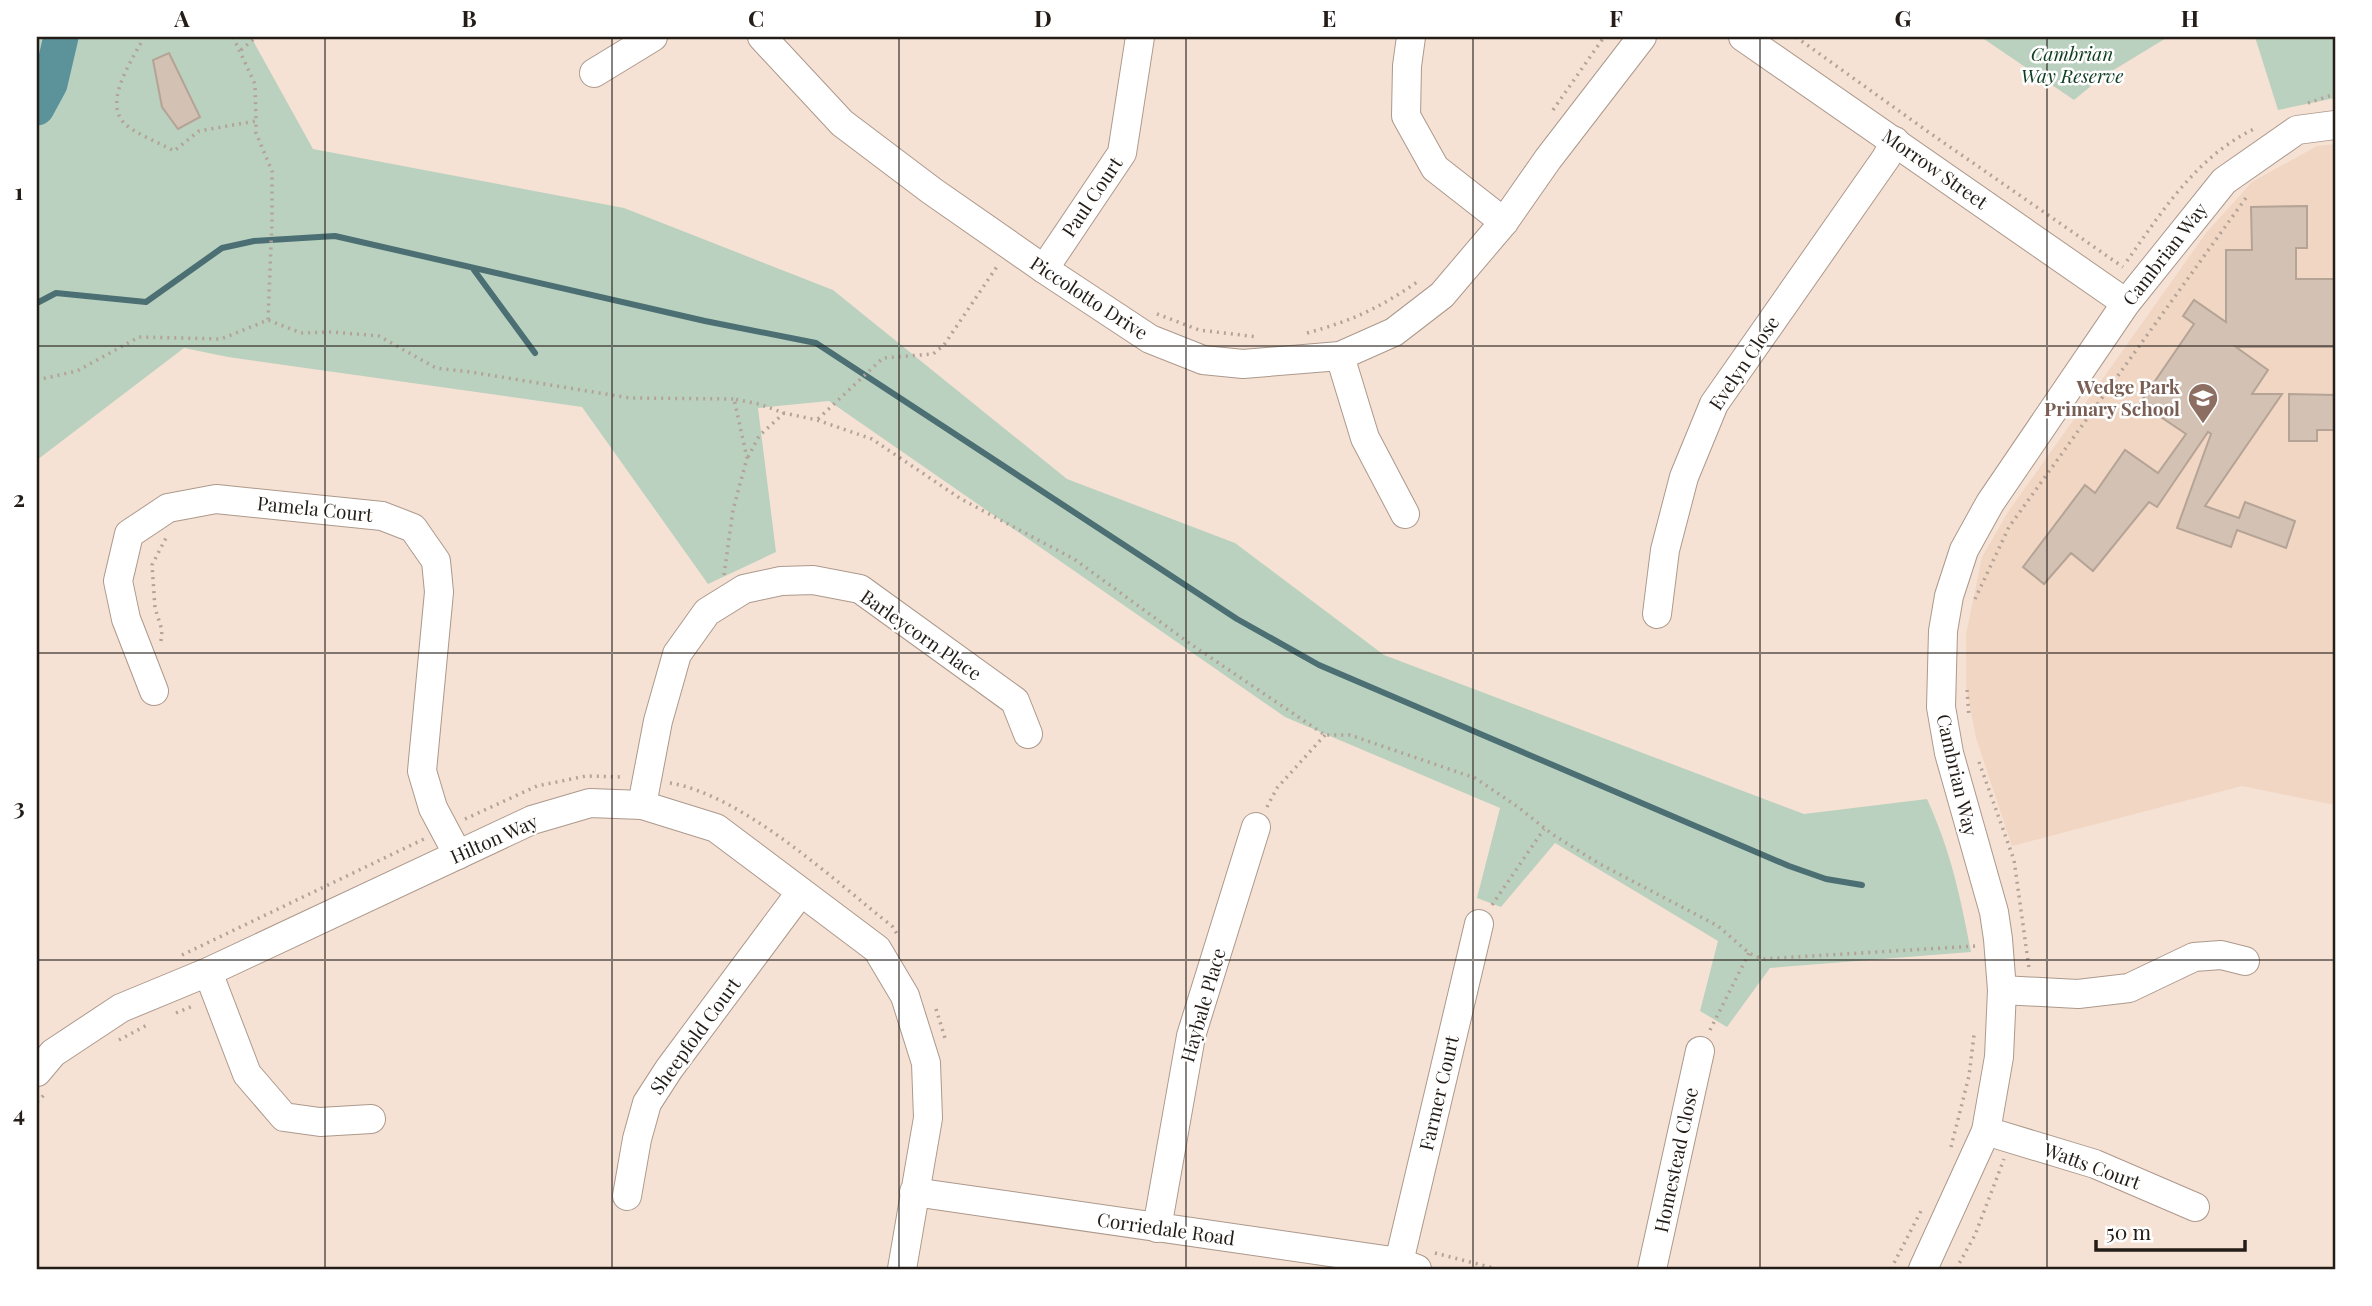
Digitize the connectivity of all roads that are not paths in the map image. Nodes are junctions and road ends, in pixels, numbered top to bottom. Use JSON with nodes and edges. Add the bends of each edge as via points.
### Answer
{"nodes":[{"id":1,"x":653,"y":37,"type":"edge"},
{"id":2,"x":1140,"y":37,"type":"edge"},
{"id":3,"x":1412,"y":37,"type":"edge"},
{"id":4,"x":1642,"y":37,"type":"edge"},
{"id":5,"x":1743,"y":37,"type":"edge"},
{"id":6,"x":774,"y":41,"type":"edge"},
{"id":7,"x":594,"y":73,"type":"dead end"},
{"id":8,"x":2335,"y":125,"type":"edge"},
{"id":9,"x":1895,"y":141,"type":"junction"},
{"id":10,"x":1503,"y":222,"type":"junction"},
{"id":11,"x":1044,"y":269,"type":"junction"},
{"id":12,"x":2126,"y":303,"type":"junction"},
{"id":13,"x":1340,"y":356,"type":"junction"},
{"id":14,"x":1405,"y":514,"type":"dead end"},
{"id":15,"x":1657,"y":614,"type":"dead end"},
{"id":16,"x":155,"y":691,"type":"dead end"},
{"id":17,"x":1028,"y":734,"type":"dead end"},
{"id":18,"x":644,"y":792,"type":"junction"},
{"id":19,"x":1256,"y":827,"type":"road end"},
{"id":20,"x":458,"y":855,"type":"junction"},
{"id":21,"x":800,"y":892,"type":"junction"},
{"id":22,"x":1479,"y":924,"type":"road end"},
{"id":23,"x":2245,"y":961,"type":"dead end"},
{"id":24,"x":212,"y":983,"type":"junction"},
{"id":25,"x":2014,"y":991,"type":"junction"},
{"id":26,"x":1700,"y":1051,"type":"road end"},
{"id":27,"x":45,"y":1063,"type":"edge"},
{"id":28,"x":371,"y":1119,"type":"dead end"},
{"id":29,"x":1996,"y":1134,"type":"junction"},
{"id":30,"x":914,"y":1192,"type":"junction"},
{"id":31,"x":627,"y":1196,"type":"dead end"},
{"id":32,"x":2195,"y":1207,"type":"dead end"},
{"id":33,"x":1157,"y":1228,"type":"junction"},
{"id":34,"x":1408,"y":1266,"type":"edge"},
{"id":35,"x":902,"y":1269,"type":"edge"},
{"id":36,"x":1652,"y":1269,"type":"edge"},
{"id":37,"x":1923,"y":1269,"type":"edge"}],
"edges":[{"from":1,"to":7,"type":"street"},
{"from":2,"to":11,"type":"street","name":"Paul Court","via":[[1122,153]]},
{"from":3,"to":10,"type":"street","via":[[1406,116],[1435,168]]},
{"from":4,"to":10,"type":"street","name":"Piccolotto Drive"},
{"from":5,"to":9,"type":"street","name":"Morrow Street"},
{"from":6,"to":11,"type":"street","name":"Piccolotto Drive","via":[[842,123]]},
{"from":8,"to":12,"type":"street","name":"Cambrian Way","via":[[2297,130],[2224,181]]},
{"from":9,"to":12,"type":"street","name":"Morrow Street"},
{"from":9,"to":15,"type":"street","name":"Evelyn Close","via":[[1714,404],[1684,477],[1665,550]]},
{"from":10,"to":13,"type":"street","name":"Piccolotto Drive","via":[[1442,295],[1394,332]]},
{"from":11,"to":13,"type":"street","name":"Piccolotto Drive","via":[[1150,339],[1203,360],[1242,364]]},
{"from":12,"to":25,"type":"street","name":"Cambrian Way","via":[[1990,503],[1964,550],[1943,631],[1941,707],[1949,753]]},
{"from":13,"to":14,"type":"street","via":[[1365,438]]},
{"from":16,"to":20,"type":"street","name":"Pamela Court","via":[[126,619],[118,581],[129,534],[168,508],[216,499],[382,516],[413,528],[436,561],[439,592],[422,771],[433,808]]},
{"from":17,"to":18,"type":"street","name":"Barleycorn Place","via":[[1015,701],[860,589],[813,580],[781,581],[744,589],[707,612],[677,654]]},
{"from":18,"to":20,"type":"street","name":"Hilton Way","via":[[532,820]]},
{"from":18,"to":21,"type":"street","name":"Hilton Way","via":[[716,828]]},
{"from":19,"to":33,"type":"street","name":"Haybale Place","via":[[1191,1036]]},
{"from":20,"to":24,"type":"street","name":"Hilton Way"},
{"from":21,"to":30,"type":"street","name":"Hilton Way","via":[[877,949],[905,996],[926,1063],[928,1118]]},
{"from":21,"to":31,"type":"street","name":"Sheepfold Court","via":[[647,1103]]},
{"from":22,"to":34,"type":"street","name":"Farmer Court"},
{"from":23,"to":25,"type":"street","via":[[2221,955],[2194,957],[2129,988],[2078,994]]},
{"from":24,"to":27,"type":"street","name":"Hilton Way","via":[[121,1008]]},
{"from":24,"to":28,"type":"street","via":[[247,1074],[284,1116],[320,1122]]},
{"from":25,"to":29,"type":"street","name":"Cambrian Way","via":[[1999,1057]]},
{"from":26,"to":36,"type":"street","name":"Homestead Close"},
{"from":29,"to":32,"type":"street","name":"Watts Court","via":[[2095,1164]]},
{"from":29,"to":37,"type":"street","name":"Cambrian Way"},
{"from":30,"to":33,"type":"street","name":"Corriedale Road"},
{"from":30,"to":35,"type":"street","name":"Hilton Way"},
{"from":33,"to":34,"type":"street","name":"Corriedale Road"}]}
